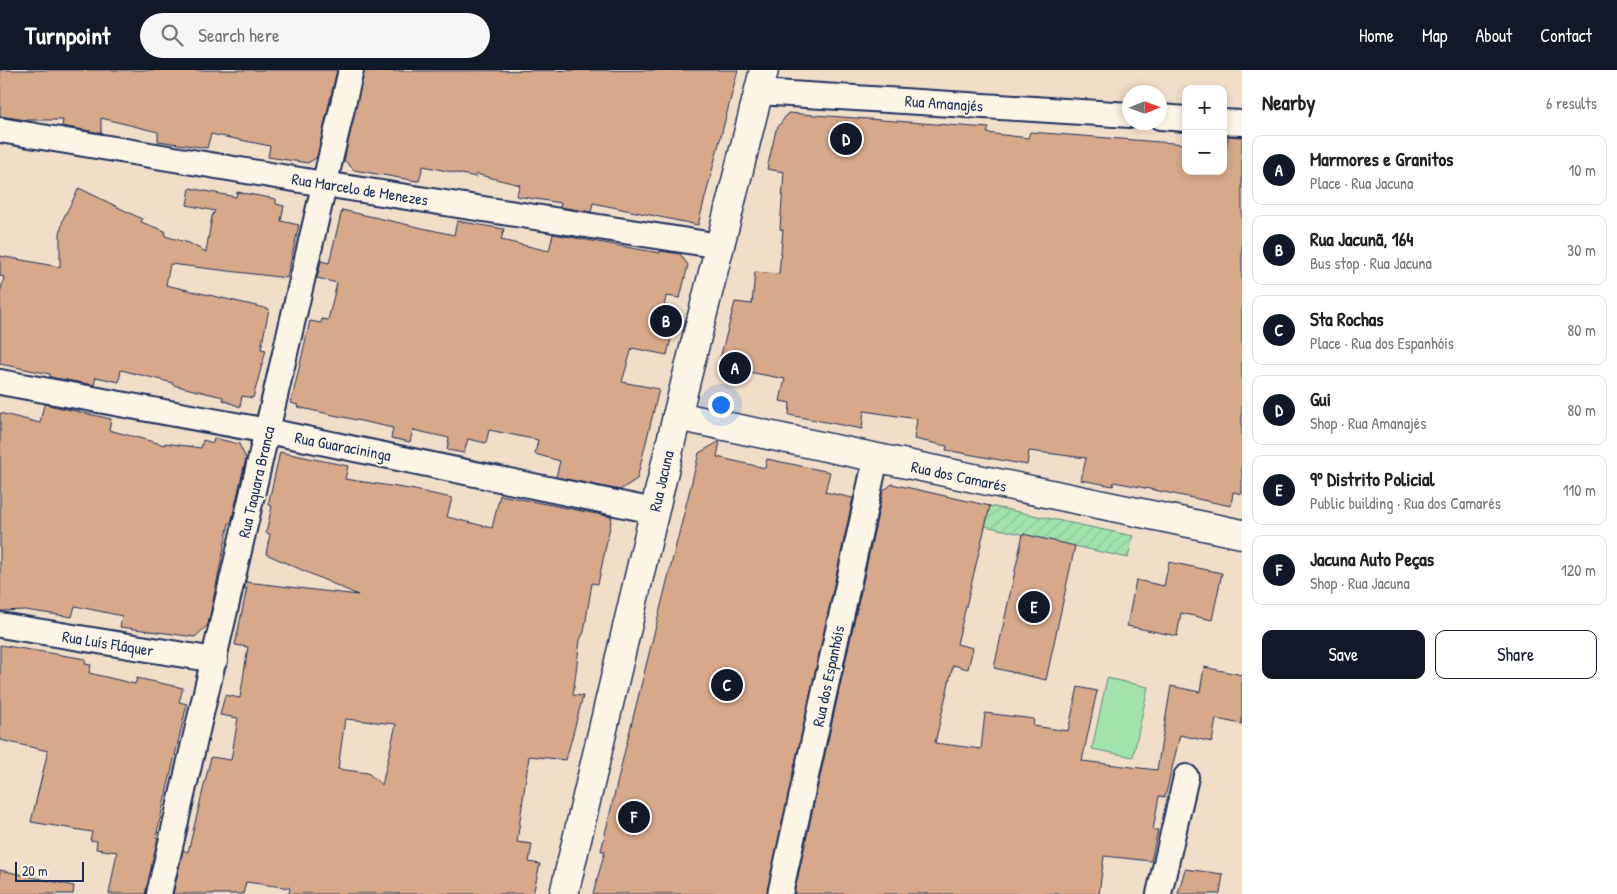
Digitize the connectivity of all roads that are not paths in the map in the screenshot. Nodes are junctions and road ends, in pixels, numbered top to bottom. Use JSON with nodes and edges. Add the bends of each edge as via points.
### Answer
{"nodes":[{"id":1,"x":351,"y":70,"type":"edge"},
{"id":2,"x":761,"y":81,"type":"edge"},
{"id":3,"x":1122,"y":114,"type":"edge"},
{"id":4,"x":1167,"y":118,"type":"edge"},
{"id":5,"x":1182,"y":119,"type":"edge"},
{"id":6,"x":1227,"y":122,"type":"edge"},
{"id":7,"x":1242,"y":123,"type":"edge"},
{"id":8,"x":0,"y":130,"type":"edge"},
{"id":9,"x":324,"y":184,"type":"junction"},
{"id":10,"x":720,"y":246,"type":"junction"},
{"id":11,"x":0,"y":382,"type":"edge"},
{"id":12,"x":677,"y":416,"type":"junction"},
{"id":13,"x":268,"y":431,"type":"junction"},
{"id":14,"x":876,"y":458,"type":"junction"},
{"id":15,"x":654,"y":511,"type":"junction"},
{"id":16,"x":1242,"y":534,"type":"edge"},
{"id":17,"x":0,"y":625,"type":"edge"},
{"id":18,"x":215,"y":660,"type":"junction"},
{"id":19,"x":1186,"y":777,"type":"dead end"},
{"id":20,"x":159,"y":894,"type":"edge"},
{"id":21,"x":564,"y":894,"type":"edge"},
{"id":22,"x":780,"y":894,"type":"edge"},
{"id":23,"x":1159,"y":894,"type":"edge"}],
"edges":[{"from":1,"to":9,"type":"street","name":"Rua Taquara Branca"},
{"from":2,"to":3,"type":"street","name":"Rua Amanajés"},
{"from":2,"to":10,"type":"main road","name":"Rua Jacuna"},
{"from":4,"to":5,"type":"street"},
{"from":6,"to":7,"type":"street"},
{"from":8,"to":9,"type":"street","name":"Rua Marcelo de Menezes"},
{"from":9,"to":10,"type":"street","name":"Rua Marcelo de Menezes"},
{"from":9,"to":13,"type":"street","name":"Rua Taquara Branca"},
{"from":10,"to":12,"type":"main road","name":"Rua Jacuna"},
{"from":11,"to":13,"type":"street","name":"Rua Guaracininga"},
{"from":12,"to":14,"type":"main road","name":"Rua dos Camarés"},
{"from":12,"to":15,"type":"main road","name":"Rua Jacuna"},
{"from":13,"to":15,"type":"street","name":"Rua Guaracininga"},
{"from":13,"to":18,"type":"street","name":"Rua Taquara Branca"},
{"from":14,"to":16,"type":"main road","name":"Rua dos Camarés"},
{"from":14,"to":22,"type":"street","name":"Rua dos Espanhóis"},
{"from":15,"to":21,"type":"main road","name":"Rua Jacuna"},
{"from":17,"to":18,"type":"street","name":"Rua Luís Fláquer"},
{"from":18,"to":20,"type":"street","name":"Rua Taquara Branca"},
{"from":19,"to":23,"type":"street"}]}
